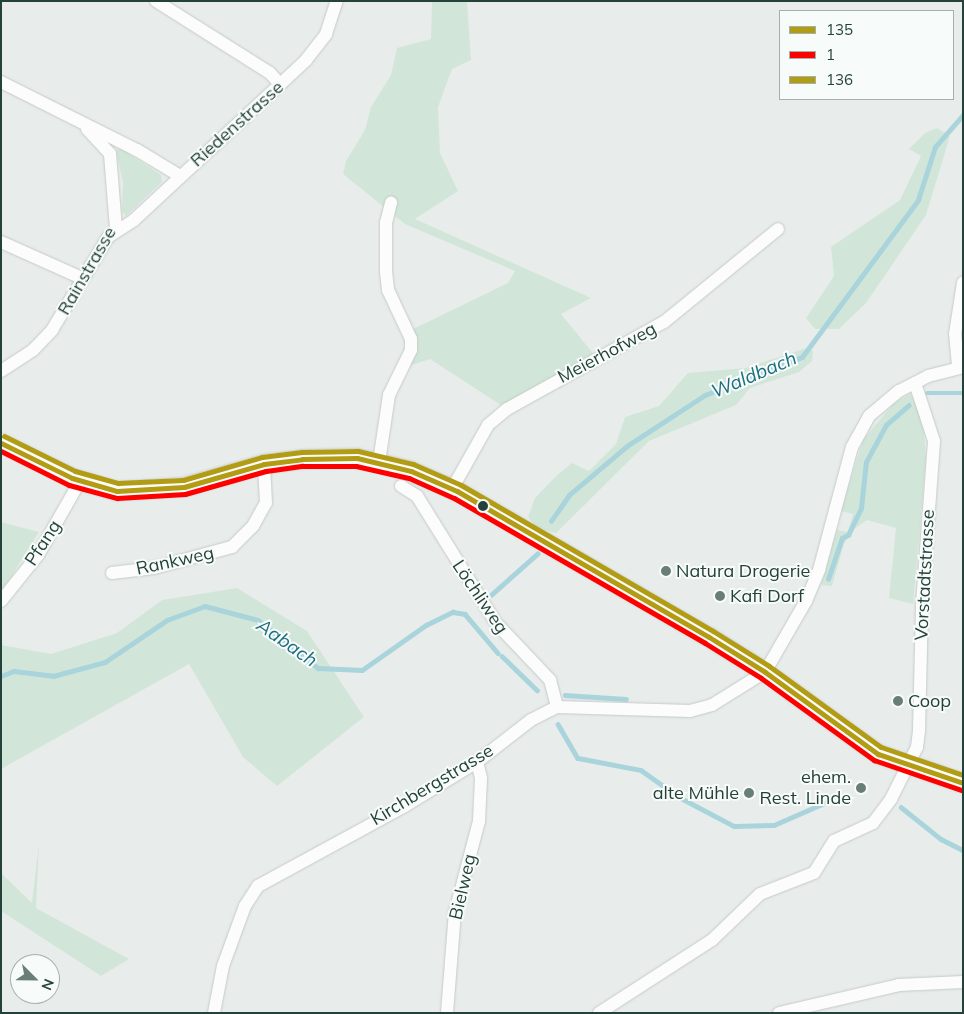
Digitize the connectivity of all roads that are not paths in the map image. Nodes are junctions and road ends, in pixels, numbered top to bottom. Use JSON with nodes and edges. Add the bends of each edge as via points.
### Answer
{"nodes":[{"id":1,"x":156,"y":1,"type":"edge"},
{"id":2,"x":337,"y":1,"type":"edge"},
{"id":3,"x":1,"y":82,"type":"edge"},
{"id":4,"x":280,"y":84,"type":"junction"},
{"id":5,"x":84,"y":125,"type":"junction"},
{"id":6,"x":180,"y":176,"type":"junction"},
{"id":7,"x":391,"y":203,"type":"dead end"},
{"id":8,"x":116,"y":229,"type":"junction"},
{"id":9,"x":778,"y":229,"type":"dead end"},
{"id":10,"x":1,"y":242,"type":"edge"},
{"id":11,"x":82,"y":278,"type":"junction"},
{"id":12,"x":963,"y":283,"type":"edge"},
{"id":13,"x":960,"y":367,"type":"edge"},
{"id":14,"x":1,"y":371,"type":"edge"},
{"id":15,"x":915,"y":383,"type":"junction"},
{"id":16,"x":1,"y":443,"type":"edge"},
{"id":17,"x":379,"y":462,"type":"junction"},
{"id":18,"x":264,"y":464,"type":"junction"},
{"id":19,"x":80,"y":481,"type":"junction"},
{"id":20,"x":401,"y":486,"type":"dead end"},
{"id":21,"x":452,"y":489,"type":"junction"},
{"id":22,"x":112,"y":573,"type":"dead end"},
{"id":23,"x":1,"y":601,"type":"edge"},
{"id":24,"x":765,"y":672,"type":"junction"},
{"id":25,"x":557,"y":707,"type":"junction"},
{"id":26,"x":477,"y":762,"type":"junction"},
{"id":27,"x":906,"y":767,"type":"junction"},
{"id":28,"x":963,"y":783,"type":"edge"},
{"id":29,"x":963,"y":982,"type":"edge"},
{"id":30,"x":214,"y":1013,"type":"edge"},
{"id":31,"x":447,"y":1013,"type":"edge"},
{"id":32,"x":599,"y":1013,"type":"edge"},
{"id":33,"x":779,"y":1013,"type":"edge"}],
"edges":[{"from":1,"to":4,"type":"street","via":[[270,73]]},
{"from":2,"to":4,"type":"street","name":"Riedenstrasse","via":[[326,34],[306,60]]},
{"from":3,"to":5,"type":"street","name":"Rainstrasse"},
{"from":4,"to":6,"type":"street","name":"Riedenstrasse"},
{"from":5,"to":6,"type":"street","name":"Rainstrasse","via":[[137,150]]},
{"from":5,"to":8,"type":"street","name":"Rainstrasse","via":[[110,154]]},
{"from":6,"to":8,"type":"street","name":"Riedenstrasse","via":[[134,220]]},
{"from":7,"to":17,"type":"street","via":[[386,223],[388,290],[410,339],[411,350],[389,394]]},
{"from":8,"to":11,"type":"street","name":"Rainstrasse"},
{"from":9,"to":21,"type":"street","name":"Meierhofweg","via":[[664,322],[507,409],[488,425]]},
{"from":10,"to":11,"type":"street"},
{"from":11,"to":14,"type":"street","name":"Rainstrasse","via":[[52,330],[33,350]]},
{"from":12,"to":13,"type":"street","via":[[955,334]]},
{"from":13,"to":15,"type":"street"},
{"from":15,"to":24,"type":"street","via":[[899,390],[869,416],[852,447],[816,578],[800,615]]},
{"from":15,"to":27,"type":"street","name":"Vorstadtstrasse","via":[[934,441],[922,605],[919,730],[917,747]]},
{"from":16,"to":19,"type":"street"},
{"from":17,"to":18,"type":"street","via":[[334,458]]},
{"from":17,"to":21,"type":"street","via":[[411,470]]},
{"from":18,"to":19,"type":"street","via":[[184,488],[117,491]]},
{"from":18,"to":22,"type":"street","name":"Rankweg","via":[[266,503],[253,526],[232,547],[154,568]]},
{"from":19,"to":23,"type":"street","name":"Pfang","via":[[38,555]]},
{"from":20,"to":25,"type":"street","name":"Löchliweg","via":[[416,496],[500,629],[550,680]]},
{"from":21,"to":24,"type":"street"},
{"from":24,"to":25,"type":"street","name":"Kirchbergstrasse","via":[[712,705],[690,711]]},
{"from":24,"to":27,"type":"street","via":[[847,733]]},
{"from":25,"to":26,"type":"street","name":"Kirchbergstrasse","via":[[531,720]]},
{"from":26,"to":30,"type":"street","name":"Kirchbergstrasse","via":[[258,886],[245,906],[223,966]]},
{"from":26,"to":31,"type":"street","name":"Bielweg","via":[[482,788],[480,821],[455,912]]},
{"from":27,"to":28,"type":"street"},
{"from":27,"to":32,"type":"street","name":"Vorstadtstrasse","via":[[883,813],[873,823],[834,841],[814,873],[760,894],[712,940]]},
{"from":29,"to":33,"type":"street","via":[[899,985]]}]}
